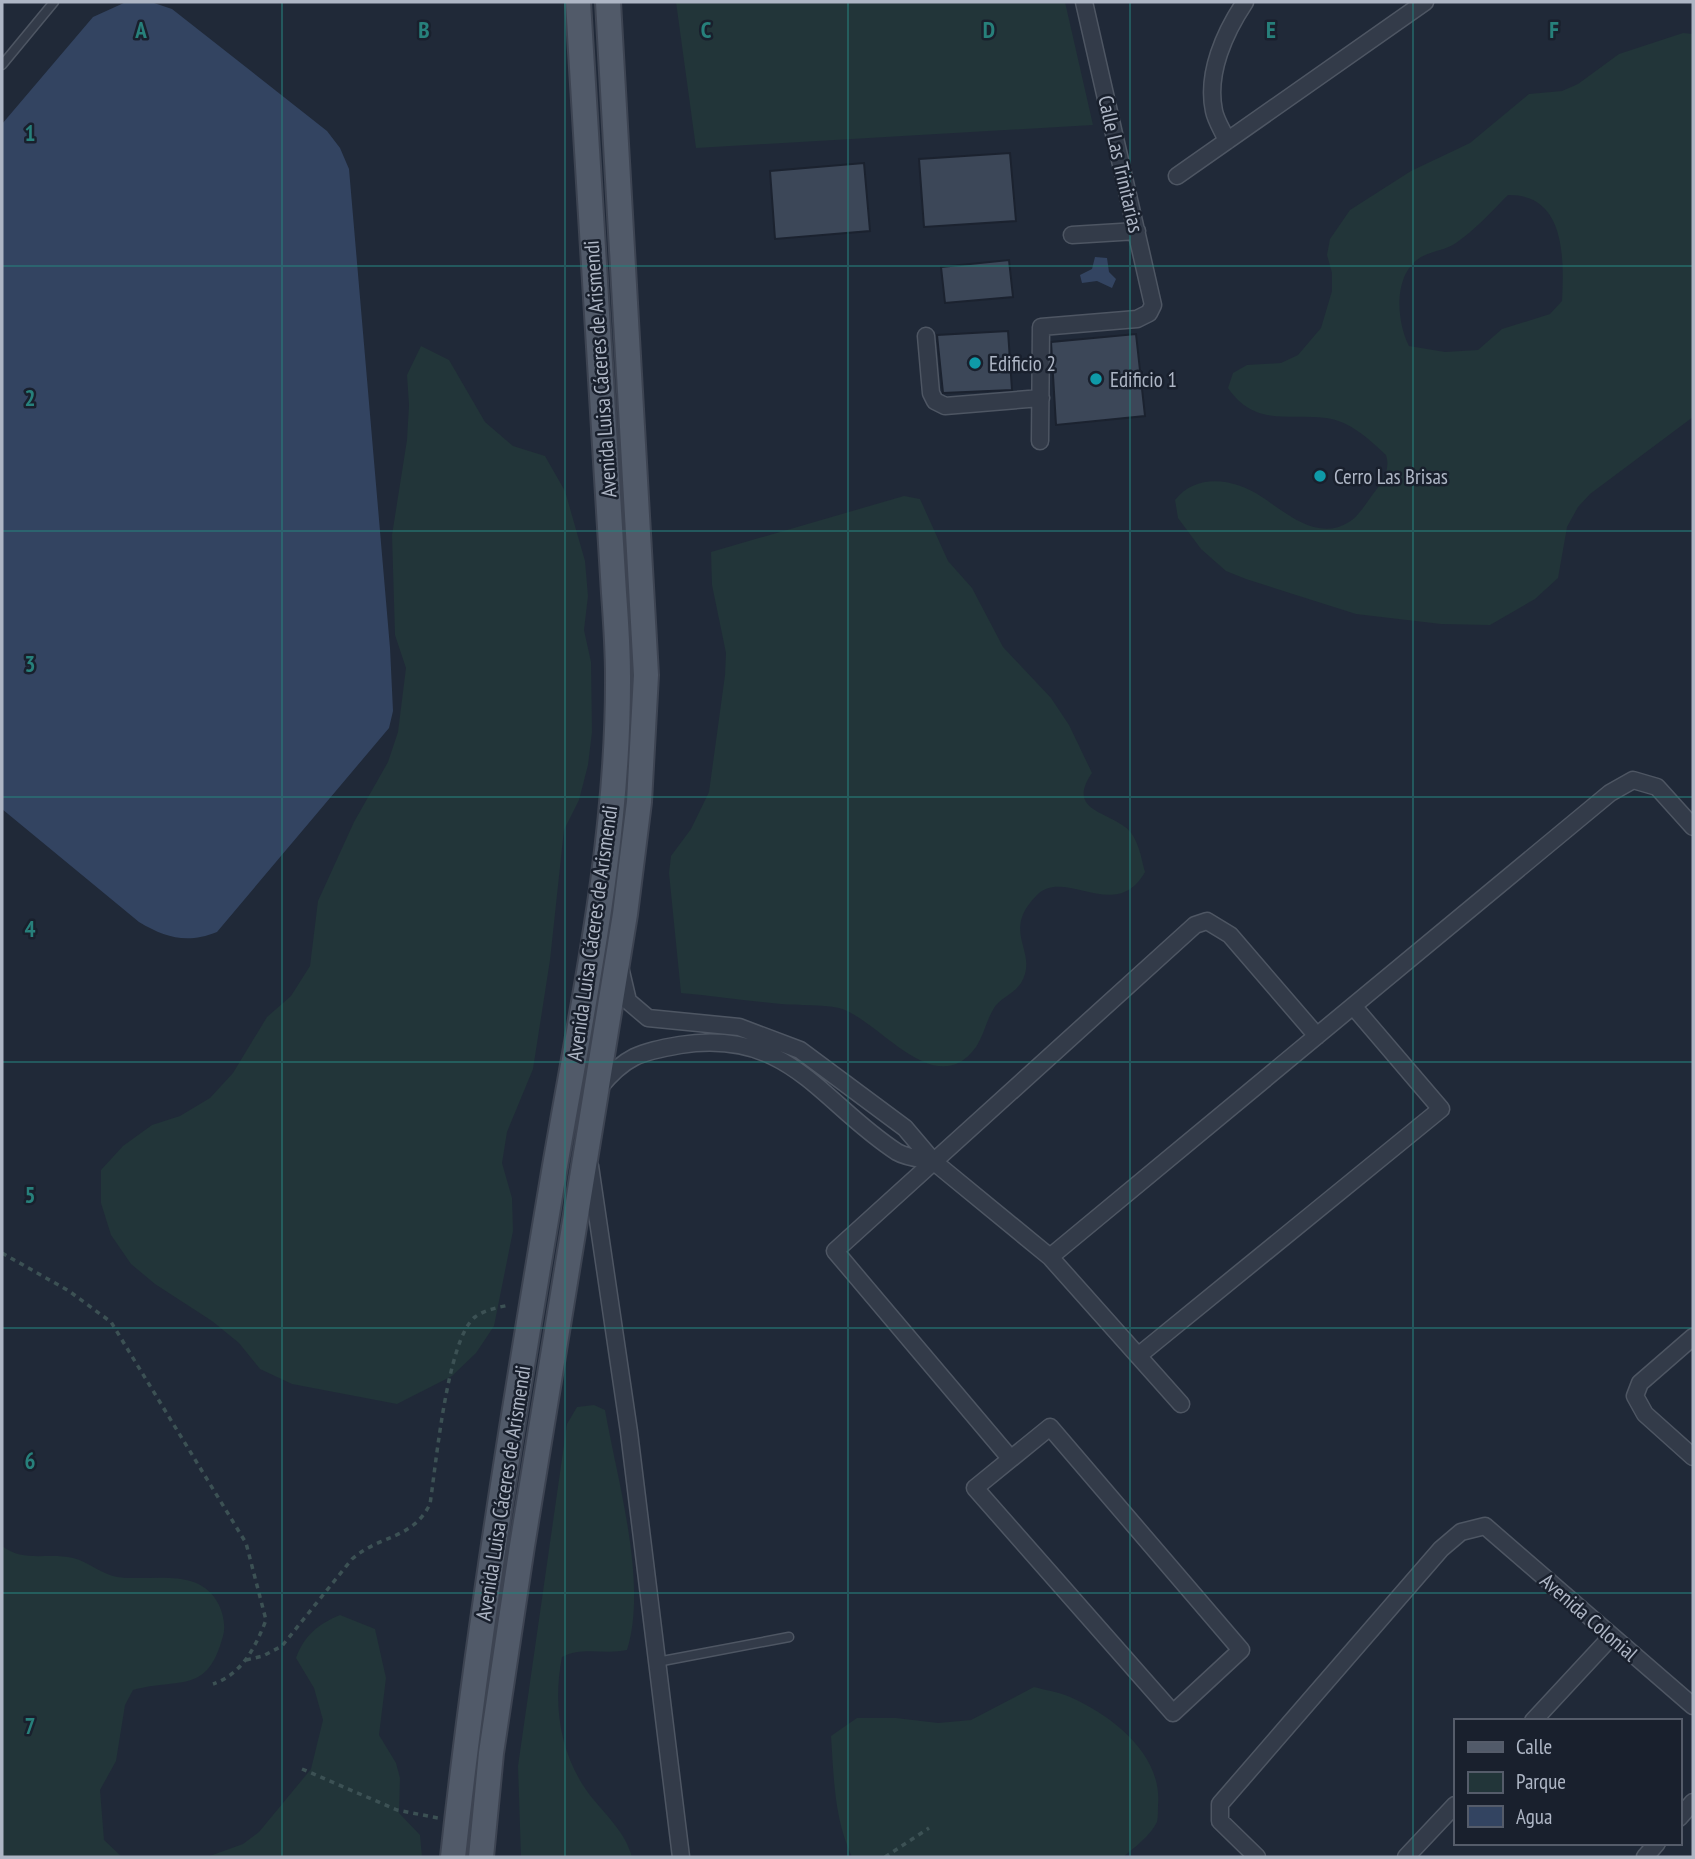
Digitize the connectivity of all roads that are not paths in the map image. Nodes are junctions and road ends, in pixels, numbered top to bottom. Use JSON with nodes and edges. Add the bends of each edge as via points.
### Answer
{"nodes":[{"id":1,"x":54,"y":2,"type":"edge"},
{"id":2,"x":568,"y":2,"type":"edge"},
{"id":3,"x":578,"y":2,"type":"edge"},
{"id":4,"x":608,"y":2,"type":"edge"},
{"id":5,"x":1084,"y":2,"type":"edge"},
{"id":6,"x":1245,"y":2,"type":"edge"},
{"id":7,"x":1425,"y":2,"type":"edge"},
{"id":8,"x":2,"y":65,"type":"edge"},
{"id":9,"x":583,"y":92,"type":"junction"},
{"id":10,"x":1227,"y":141,"type":"junction"},
{"id":11,"x":1177,"y":176,"type":"dead end"},
{"id":12,"x":1136,"y":231,"type":"junction"},
{"id":13,"x":1072,"y":234,"type":"dead end"},
{"id":14,"x":926,"y":336,"type":"dead end"},
{"id":15,"x":1041,"y":398,"type":"junction"},
{"id":16,"x":1040,"y":441,"type":"dead end"},
{"id":17,"x":1693,"y":827,"type":"edge"},
{"id":18,"x":618,"y":958,"type":"junction"},
{"id":19,"x":1353,"y":1006,"type":"junction"},
{"id":20,"x":1317,"y":1036,"type":"junction"},
{"id":21,"x":768,"y":1046,"type":"junction"},
{"id":22,"x":596,"y":1092,"type":"junction"},
{"id":23,"x":884,"y":1112,"type":"junction"},
{"id":24,"x":870,"y":1129,"type":"junction"},
{"id":25,"x":586,"y":1147,"type":"junction"},
{"id":26,"x":933,"y":1161,"type":"junction"},
{"id":27,"x":1050,"y":1257,"type":"junction"},
{"id":28,"x":1693,"y":1337,"type":"edge"},
{"id":29,"x":1138,"y":1356,"type":"junction"},
{"id":30,"x":1181,"y":1404,"type":"dead end"},
{"id":31,"x":1693,"y":1457,"type":"edge"},
{"id":32,"x":1010,"y":1458,"type":"junction"},
{"id":33,"x":789,"y":1637,"type":"dead end"},
{"id":34,"x":1611,"y":1637,"type":"junction"},
{"id":35,"x":657,"y":1662,"type":"junction"},
{"id":36,"x":1693,"y":1706,"type":"edge"},
{"id":37,"x":1535,"y":1719,"type":"edge"},
{"id":38,"x":1693,"y":1802,"type":"edge"},
{"id":39,"x":1454,"y":1806,"type":"edge"},
{"id":40,"x":1681,"y":1816,"type":"edge"},
{"id":41,"x":453,"y":1857,"type":"edge"},
{"id":42,"x":481,"y":1857,"type":"edge"},
{"id":43,"x":681,"y":1857,"type":"edge"},
{"id":44,"x":1257,"y":1857,"type":"edge"},
{"id":45,"x":1406,"y":1857,"type":"edge"}],
"edges":[{"from":1,"to":8,"type":"lane"},
{"from":2,"to":9,"type":"main road"},
{"from":3,"to":9,"type":"main road","name":"Avenida Luisa Cáceres de Arismendi"},
{"from":4,"to":18,"type":"main road","name":"Avenida Luisa Cáceres de Arismendi","via":[[646,675],[639,802]]},
{"from":5,"to":12,"type":"street","name":"Calle Las Trinitarias"},
{"from":6,"to":10,"type":"street","via":[[1227,29],[1213,79],[1214,111]]},
{"from":7,"to":10,"type":"street"},
{"from":9,"to":41,"type":"main road","name":"Avenida Luisa Cáceres de Arismendi","via":[[614,593],[617,730],[598,910],[464,1750]]},
{"from":10,"to":11,"type":"street"},
{"from":12,"to":13,"type":"street"},
{"from":12,"to":15,"type":"street","name":"Calle Las Trinitarias","via":[[1153,305],[1149,313],[1137,319],[1041,327]]},
{"from":14,"to":15,"type":"street","via":[[935,401],[945,406]]},
{"from":15,"to":16,"type":"street"},
{"from":17,"to":19,"type":"street","via":[[1657,787],[1633,779],[1610,793]]},
{"from":18,"to":21,"type":"street","via":[[628,1001],[648,1018],[739,1027]]},
{"from":18,"to":22,"type":"main road","name":"Avenida Luisa Cáceres de Arismendi"},
{"from":19,"to":20,"type":"street"},
{"from":19,"to":29,"type":"street","via":[[1441,1109]]},
{"from":20,"to":26,"type":"street","via":[[1230,935],[1207,920],[1195,925]]},
{"from":20,"to":27,"type":"street"},
{"from":21,"to":22,"type":"street","via":[[694,1043],[643,1051],[618,1065]]},
{"from":21,"to":23,"type":"street","via":[[800,1050]]},
{"from":21,"to":24,"type":"street"},
{"from":22,"to":25,"type":"main road","name":"Avenida Luisa Cáceres de Arismendi"},
{"from":23,"to":24,"type":"street"},
{"from":23,"to":26,"type":"street","via":[[905,1128]]},
{"from":24,"to":26,"type":"street","via":[[899,1153]]},
{"from":25,"to":35,"type":"street","via":[[601,1230]]},
{"from":25,"to":42,"type":"main road","name":"Avenida Luisa Cáceres de Arismendi","via":[[491,1753]]},
{"from":26,"to":27,"type":"street"},
{"from":26,"to":32,"type":"street","via":[[835,1251]]},
{"from":27,"to":29,"type":"street"},
{"from":28,"to":31,"type":"street","via":[[1640,1383],[1635,1396],[1645,1414]]},
{"from":29,"to":30,"type":"street"},
{"from":32,"to":32,"type":"street","via":[[975,1488],[1173,1713],[1241,1650],[1050,1427]]},
{"from":33,"to":35,"type":"lane"},
{"from":34,"to":36,"type":"street","name":"Avenida Colonial"},
{"from":34,"to":37,"type":"street"},
{"from":34,"to":44,"type":"street","name":"Avenida Colonial","via":[[1485,1526],[1461,1532],[1441,1549],[1225,1795],[1220,1821]]},
{"from":35,"to":43,"type":"street"},
{"from":38,"to":40,"type":"street"},
{"from":39,"to":45,"type":"street"}]}
